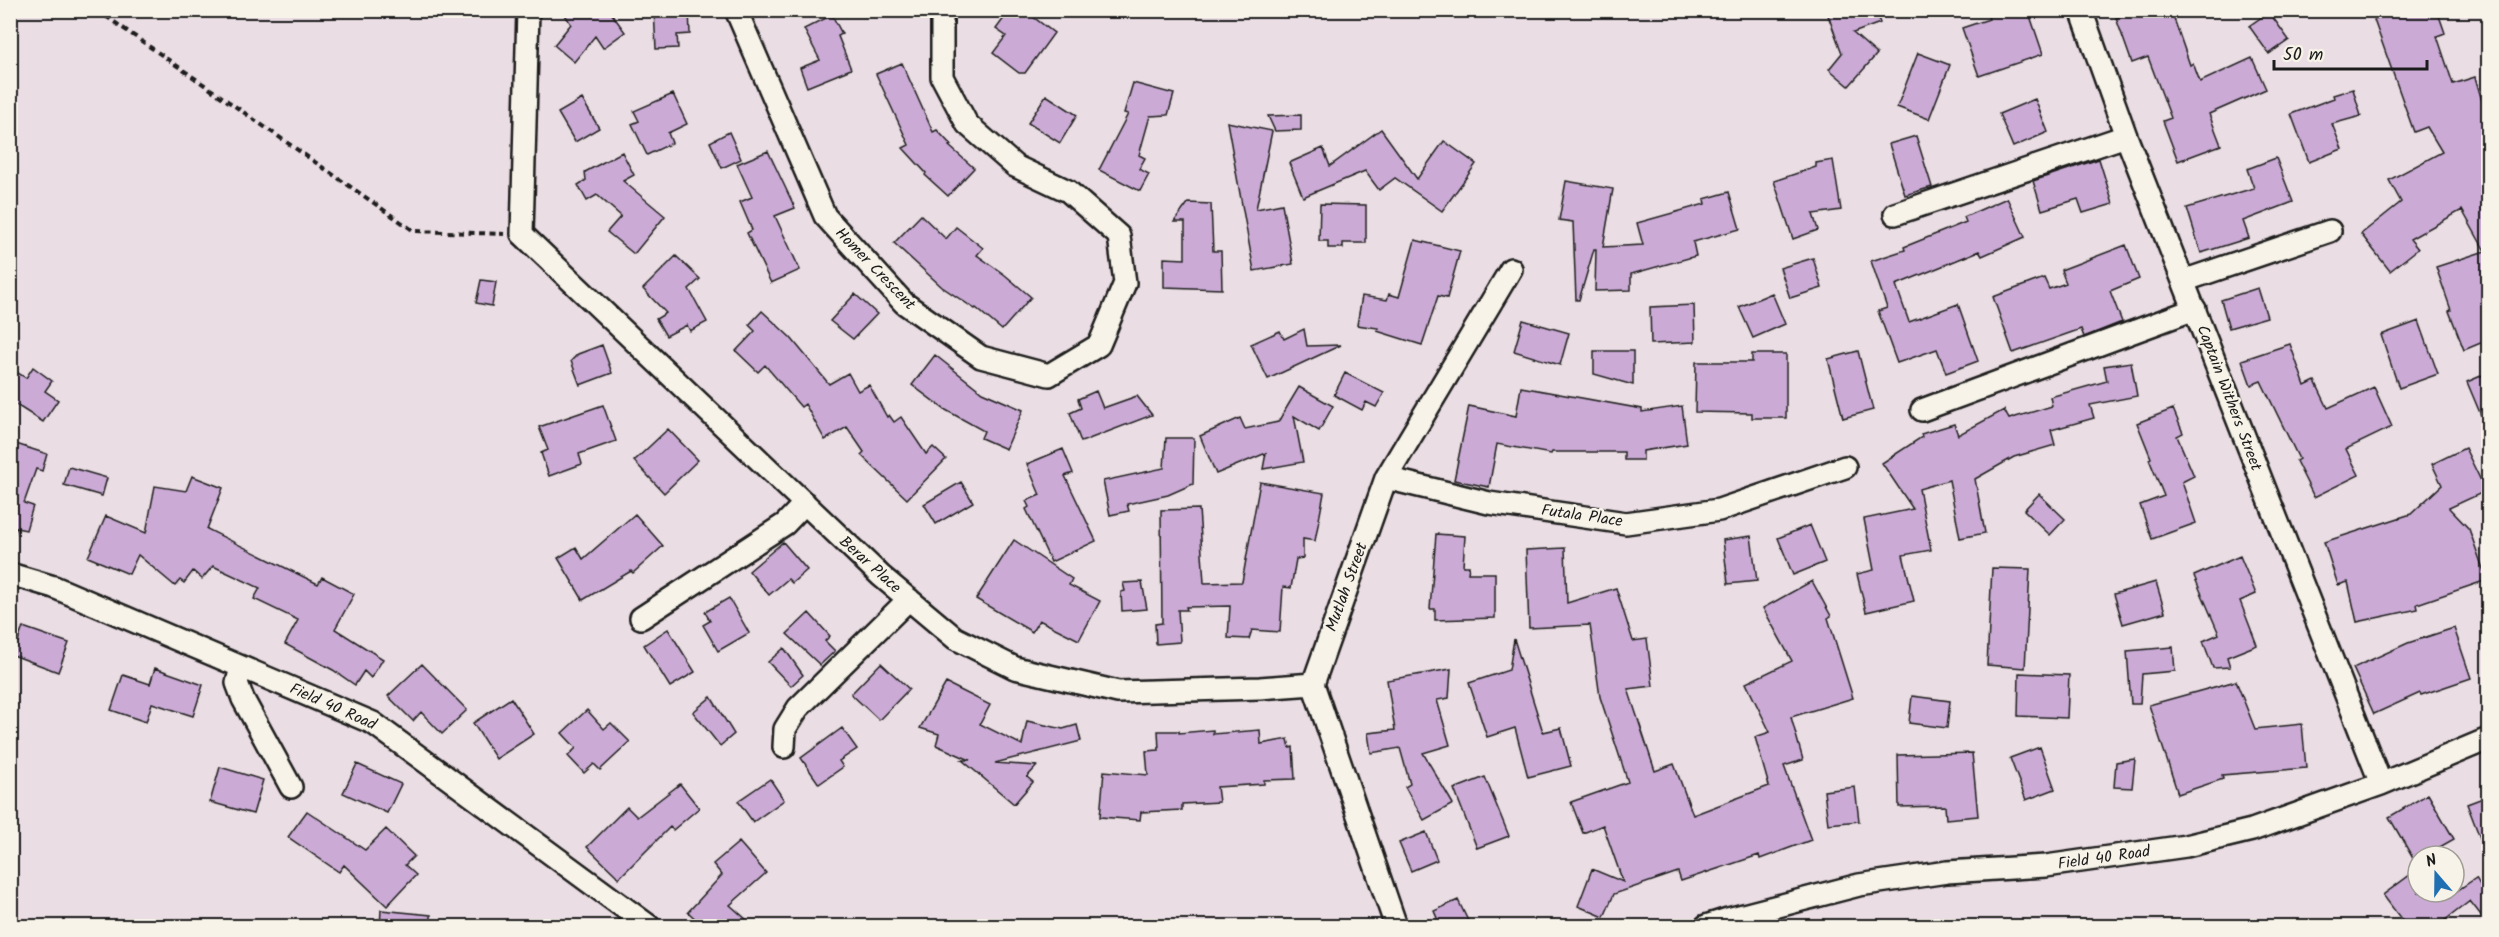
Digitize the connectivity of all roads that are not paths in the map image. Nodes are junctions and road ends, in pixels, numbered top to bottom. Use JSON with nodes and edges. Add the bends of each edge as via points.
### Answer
{"nodes":[{"id":1,"x":528,"y":10,"type":"edge"},
{"id":2,"x":736,"y":10,"type":"edge"},
{"id":3,"x":942,"y":10,"type":"edge"},
{"id":4,"x":2081,"y":10,"type":"edge"},
{"id":5,"x":2126,"y":136,"type":"junction"},
{"id":6,"x":1895,"y":214,"type":"dead end"},
{"id":7,"x":2330,"y":231,"type":"dead end"},
{"id":8,"x":1511,"y":269,"type":"dead end"},
{"id":9,"x":2183,"y":281,"type":"junction"},
{"id":10,"x":2194,"y":309,"type":"junction"},
{"id":11,"x":1922,"y":410,"type":"dead end"},
{"id":12,"x":1845,"y":467,"type":"dead end"},
{"id":13,"x":1386,"y":478,"type":"junction"},
{"id":14,"x":805,"y":503,"type":"junction"},
{"id":15,"x":10,"y":574,"type":"edge"},
{"id":16,"x":909,"y":599,"type":"junction"},
{"id":17,"x":641,"y":618,"type":"dead end"},
{"id":18,"x":241,"y":667,"type":"junction"},
{"id":19,"x":1313,"y":684,"type":"junction"},
{"id":20,"x":2488,"y":739,"type":"edge"},
{"id":21,"x":784,"y":747,"type":"dead end"},
{"id":22,"x":2381,"y":784,"type":"junction"},
{"id":23,"x":291,"y":787,"type":"dead end"},
{"id":24,"x":640,"y":924,"type":"edge"},
{"id":25,"x":1396,"y":927,"type":"edge"},
{"id":26,"x":1706,"y":927,"type":"edge"}],
"edges":[{"from":1,"to":14,"type":"street","name":"Berar Place","via":[[522,234]]},
{"from":2,"to":3,"type":"street","name":"Homer Crescent","via":[[825,216],[904,303],[981,357],[1049,375],[1099,345],[1125,283],[1119,236],[1068,191],[1015,166],[967,124],[942,77]]},
{"from":4,"to":5,"type":"street","name":"Captain Withers Street"},
{"from":5,"to":6,"type":"street"},
{"from":5,"to":9,"type":"street","name":"Captain Withers Street"},
{"from":7,"to":9,"type":"street"},
{"from":8,"to":13,"type":"street","name":"Mutlah Street"},
{"from":9,"to":10,"type":"street","name":"Captain Withers Street"},
{"from":10,"to":11,"type":"street"},
{"from":10,"to":22,"type":"street","name":"Captain Withers Street"},
{"from":12,"to":13,"type":"street","name":"Futala Place","via":[[1719,510],[1626,524],[1489,503]]},
{"from":13,"to":19,"type":"street","name":"Mutlah Street"},
{"from":14,"to":16,"type":"street","name":"Berar Place"},
{"from":14,"to":17,"type":"street","via":[[785,524]]},
{"from":15,"to":18,"type":"street","name":"Field 40 Road","via":[[54,588]]},
{"from":16,"to":19,"type":"street","name":"Berar Place","via":[[955,638],[1015,668],[1118,692]]},
{"from":16,"to":21,"type":"street","via":[[798,708],[785,729]]},
{"from":18,"to":23,"type":"street","via":[[237,683],[243,699]]},
{"from":18,"to":24,"type":"street","name":"Field 40 Road","via":[[373,723]]},
{"from":19,"to":25,"type":"street"},
{"from":20,"to":22,"type":"street","name":"Field 40 Road"},
{"from":22,"to":26,"type":"street","name":"Field 40 Road","via":[[2252,830],[2186,846],[2046,866],[1947,872],[1859,885]]}]}
